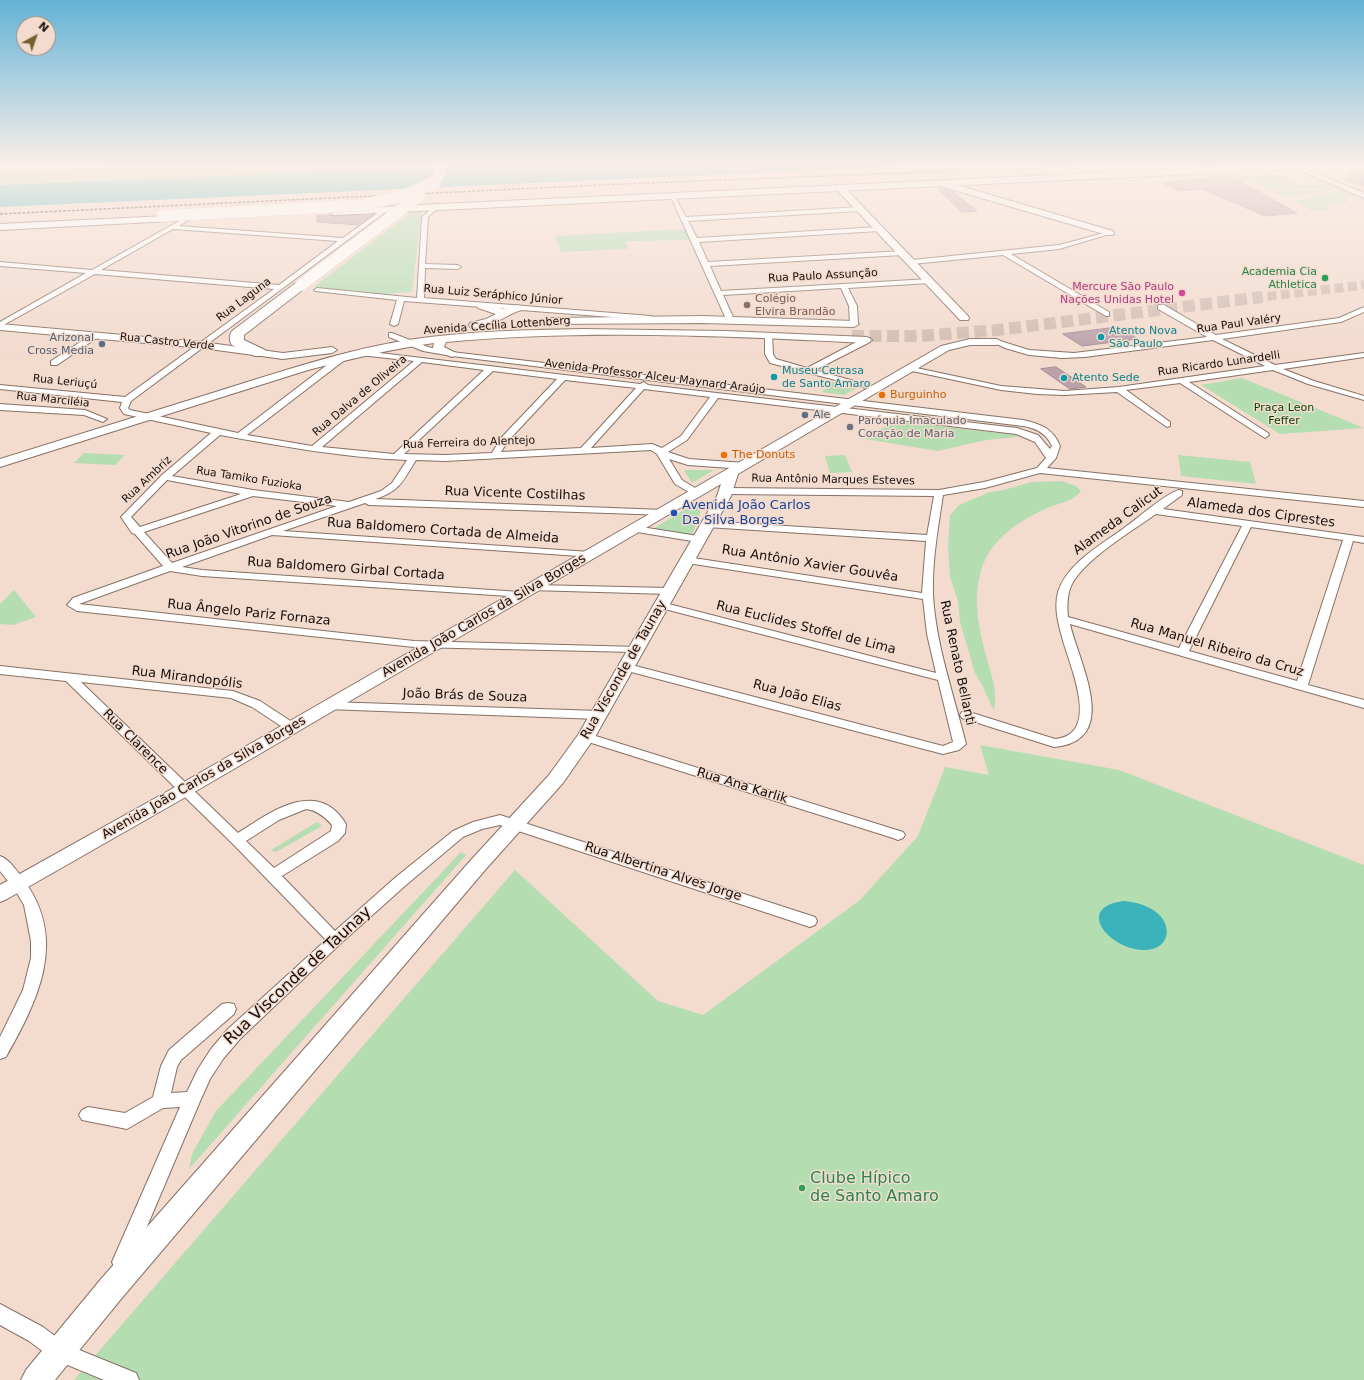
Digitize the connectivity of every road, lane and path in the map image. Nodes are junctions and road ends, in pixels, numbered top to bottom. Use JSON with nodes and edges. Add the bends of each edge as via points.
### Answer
{"nodes":[{"id":1,"x":167,"y":230,"type":"edge"},
{"id":2,"x":206,"y":230,"type":"edge"},
{"id":3,"x":357,"y":230,"type":"edge"},
{"id":4,"x":370,"y":230,"type":"edge"},
{"id":5,"x":424,"y":230,"type":"edge"},
{"id":6,"x":690,"y":230,"type":"edge"},
{"id":7,"x":856,"y":230,"type":"edge"},
{"id":8,"x":880,"y":230,"type":"edge"},
{"id":9,"x":1104,"y":230,"type":"edge"},
{"id":10,"x":1110,"y":232,"type":"joint"},
{"id":11,"x":344,"y":240,"type":"junction"},
{"id":12,"x":695,"y":240,"type":"junction"},
{"id":13,"x":903,"y":253,"type":"junction"},
{"id":14,"x":1006,"y":253,"type":"junction"},
{"id":15,"x":912,"y":262,"type":"junction"},
{"id":16,"x":0,"y":264,"type":"edge"},
{"id":17,"x":705,"y":264,"type":"junction"},
{"id":18,"x":422,"y":266,"type":"junction"},
{"id":19,"x":458,"y":267,"type":"dead end"},
{"id":20,"x":92,"y":272,"type":"junction"},
{"id":21,"x":930,"y":281,"type":"junction"},
{"id":22,"x":843,"y":286,"type":"junction"},
{"id":23,"x":318,"y":290,"type":"dead end"},
{"id":24,"x":718,"y":292,"type":"junction"},
{"id":25,"x":280,"y":293,"type":"junction"},
{"id":26,"x":401,"y":298,"type":"junction"},
{"id":27,"x":420,"y":300,"type":"junction"},
{"id":28,"x":482,"y":306,"type":"junction"},
{"id":29,"x":1160,"y":307,"type":"dead end"},
{"id":30,"x":518,"y":308,"type":"junction"},
{"id":31,"x":1364,"y":309,"type":"edge"},
{"id":32,"x":1106,"y":314,"type":"dead end"},
{"id":33,"x":964,"y":318,"type":"dead end"},
{"id":34,"x":504,"y":319,"type":"junction"},
{"id":35,"x":628,"y":319,"type":"junction"},
{"id":36,"x":730,"y":319,"type":"junction"},
{"id":37,"x":542,"y":322,"type":"dead end"},
{"id":38,"x":0,"y":326,"type":"edge"},
{"id":39,"x":460,"y":326,"type":"dead end"},
{"id":40,"x":446,"y":328,"type":"dead end"},
{"id":41,"x":853,"y":329,"type":"junction"},
{"id":42,"x":393,"y":330,"type":"junction"},
{"id":43,"x":612,"y":332,"type":"junction"},
{"id":44,"x":657,"y":333,"type":"junction"},
{"id":45,"x":97,"y":335,"type":"junction"},
{"id":46,"x":768,"y":335,"type":"junction"},
{"id":47,"x":1213,"y":338,"type":"junction"},
{"id":48,"x":441,"y":340,"type":"junction"},
{"id":49,"x":868,"y":340,"type":"joint"},
{"id":50,"x":997,"y":342,"type":"joint"},
{"id":51,"x":409,"y":344,"type":"junction"},
{"id":52,"x":202,"y":345,"type":"junction"},
{"id":53,"x":260,"y":353,"type":"junction"},
{"id":54,"x":339,"y":353,"type":"junction"},
{"id":55,"x":363,"y":353,"type":"junction"},
{"id":56,"x":452,"y":354,"type":"junction"},
{"id":57,"x":1364,"y":355,"type":"edge"},
{"id":58,"x":420,"y":360,"type":"junction"},
{"id":59,"x":54,"y":364,"type":"dead end"},
{"id":60,"x":1276,"y":368,"type":"junction"},
{"id":61,"x":490,"y":369,"type":"junction"},
{"id":62,"x":912,"y":369,"type":"junction"},
{"id":63,"x":806,"y":371,"type":"junction"},
{"id":64,"x":649,"y":377,"type":"junction"},
{"id":65,"x":562,"y":378,"type":"junction"},
{"id":66,"x":1183,"y":381,"type":"junction"},
{"id":67,"x":0,"y":387,"type":"edge"},
{"id":68,"x":641,"y":387,"type":"junction"},
{"id":69,"x":878,"y":389,"type":"junction"},
{"id":70,"x":1120,"y":389,"type":"junction"},
{"id":71,"x":716,"y":395,"type":"junction"},
{"id":72,"x":1364,"y":398,"type":"edge"},
{"id":73,"x":856,"y":402,"type":"junction"},
{"id":74,"x":0,"y":406,"type":"edge"},
{"id":75,"x":127,"y":406,"type":"junction"},
{"id":76,"x":840,"y":411,"type":"junction"},
{"id":77,"x":145,"y":417,"type":"junction"},
{"id":78,"x":103,"y":419,"type":"junction"},
{"id":79,"x":1167,"y":424,"type":"dead end"},
{"id":80,"x":1036,"y":426,"type":"junction"},
{"id":81,"x":218,"y":432,"type":"junction"},
{"id":82,"x":1030,"y":434,"type":"junction"},
{"id":83,"x":1265,"y":435,"type":"dead end"},
{"id":84,"x":240,"y":436,"type":"junction"},
{"id":85,"x":1044,"y":443,"type":"junction"},
{"id":86,"x":1055,"y":443,"type":"junction"},
{"id":87,"x":314,"y":449,"type":"junction"},
{"id":88,"x":0,"y":451,"type":"edge"},
{"id":89,"x":583,"y":451,"type":"junction"},
{"id":90,"x":661,"y":453,"type":"junction"},
{"id":91,"x":496,"y":455,"type":"junction"},
{"id":92,"x":396,"y":457,"type":"junction"},
{"id":93,"x":413,"y":458,"type":"junction"},
{"id":94,"x":1051,"y":458,"type":"junction"},
{"id":95,"x":688,"y":462,"type":"junction"},
{"id":96,"x":0,"y":463,"type":"edge"},
{"id":97,"x":668,"y":468,"type":"junction"},
{"id":98,"x":738,"y":470,"type":"junction"},
{"id":99,"x":1040,"y":470,"type":"junction"},
{"id":100,"x":165,"y":477,"type":"junction"},
{"id":101,"x":727,"y":491,"type":"junction"},
{"id":102,"x":253,"y":493,"type":"junction"},
{"id":103,"x":697,"y":493,"type":"junction"},
{"id":104,"x":939,"y":493,"type":"junction"},
{"id":105,"x":1179,"y":493,"type":"dead end"},
{"id":106,"x":364,"y":501,"type":"junction"},
{"id":107,"x":1364,"y":504,"type":"edge"},
{"id":108,"x":353,"y":505,"type":"junction"},
{"id":109,"x":717,"y":507,"type":"junction"},
{"id":110,"x":1155,"y":511,"type":"junction"},
{"id":111,"x":664,"y":512,"type":"junction"},
{"id":112,"x":707,"y":524,"type":"junction"},
{"id":113,"x":1248,"y":524,"type":"junction"},
{"id":114,"x":635,"y":529,"type":"junction"},
{"id":115,"x":136,"y":531,"type":"junction"},
{"id":116,"x":271,"y":534,"type":"junction"},
{"id":117,"x":931,"y":538,"type":"junction"},
{"id":118,"x":1349,"y":538,"type":"junction"},
{"id":119,"x":698,"y":539,"type":"junction"},
{"id":120,"x":1364,"y":540,"type":"edge"},
{"id":121,"x":590,"y":555,"type":"junction"},
{"id":122,"x":687,"y":560,"type":"junction"},
{"id":123,"x":170,"y":568,"type":"junction"},
{"id":124,"x":527,"y":591,"type":"junction"},
{"id":125,"x":928,"y":597,"type":"junction"},
{"id":126,"x":665,"y":598,"type":"junction"},
{"id":127,"x":77,"y":600,"type":"joint"},
{"id":128,"x":1063,"y":619,"type":"junction"},
{"id":129,"x":432,"y":646,"type":"junction"},
{"id":130,"x":635,"y":648,"type":"junction"},
{"id":131,"x":1184,"y":652,"type":"junction"},
{"id":132,"x":624,"y":667,"type":"junction"},
{"id":133,"x":0,"y":670,"type":"edge"},
{"id":134,"x":943,"y":678,"type":"junction"},
{"id":135,"x":71,"y":679,"type":"junction"},
{"id":136,"x":1302,"y":686,"type":"junction"},
{"id":137,"x":1364,"y":704,"type":"edge"},
{"id":138,"x":330,"y":706,"type":"junction"},
{"id":139,"x":966,"y":715,"type":"dead end"},
{"id":140,"x":599,"y":716,"type":"junction"},
{"id":141,"x":291,"y":728,"type":"junction"},
{"id":142,"x":586,"y":738,"type":"junction"},
{"id":143,"x":960,"y":744,"type":"joint"},
{"id":144,"x":184,"y":790,"type":"junction"},
{"id":145,"x":516,"y":824,"type":"junction"},
{"id":146,"x":898,"y":836,"type":"dead end"},
{"id":147,"x":236,"y":841,"type":"junction"},
{"id":148,"x":0,"y":861,"type":"edge"},
{"id":149,"x":273,"y":875,"type":"junction"},
{"id":150,"x":18,"y":884,"type":"junction"},
{"id":151,"x":0,"y":894,"type":"edge"},
{"id":152,"x":810,"y":921,"type":"dead end"},
{"id":153,"x":335,"y":940,"type":"junction"},
{"id":154,"x":228,"y":1009,"type":"dead end"},
{"id":155,"x":0,"y":1052,"type":"edge"},
{"id":156,"x":192,"y":1099,"type":"junction"},
{"id":157,"x":160,"y":1101,"type":"junction"},
{"id":158,"x":88,"y":1115,"type":"dead end"},
{"id":159,"x":111,"y":1289,"type":"junction"},
{"id":160,"x":0,"y":1314,"type":"edge"},
{"id":161,"x":60,"y":1352,"type":"junction"},
{"id":162,"x":36,"y":1380,"type":"edge"},
{"id":163,"x":129,"y":1380,"type":"edge"}],
"edges":[{"from":1,"to":20,"type":"street"},
{"from":2,"to":11,"type":"street"},
{"from":3,"to":11,"type":"street","name":"Rua Laguna"},
{"from":4,"to":25,"type":"highway","bridge":true},
{"from":5,"to":18,"type":"street"},
{"from":6,"to":12,"type":"street"},
{"from":7,"to":12,"type":"street"},
{"from":8,"to":13,"type":"street"},
{"from":9,"to":10,"type":"street"},
{"from":10,"to":14,"type":"street","via":[[1059,247]]},
{"from":11,"to":25,"type":"street","name":"Rua Laguna"},
{"from":12,"to":17,"type":"street"},
{"from":13,"to":15,"type":"street"},
{"from":13,"to":17,"type":"street"},
{"from":14,"to":15,"type":"street"},
{"from":14,"to":32,"type":"street"},
{"from":15,"to":21,"type":"street"},
{"from":16,"to":20,"type":"street"},
{"from":17,"to":24,"type":"street"},
{"from":18,"to":19,"type":"street"},
{"from":18,"to":27,"type":"street"},
{"from":20,"to":25,"type":"street"},
{"from":20,"to":38,"type":"street"},
{"from":21,"to":22,"type":"street","name":"Rua Paulo Assunção"},
{"from":21,"to":33,"type":"street"},
{"from":22,"to":24,"type":"street","name":"Rua Paulo Assunção"},
{"from":22,"to":41,"type":"street","via":[[853,306]]},
{"from":23,"to":26,"type":"street","name":"Rua Luiz Seráphico Júnior"},
{"from":24,"to":36,"type":"street"},
{"from":25,"to":52,"type":"street","name":"Rua Laguna"},
{"from":25,"to":53,"type":"highway","via":[[237,334],[237,342]]},
{"from":26,"to":27,"type":"street","name":"Rua Luiz Seráphico Júnior"},
{"from":26,"to":42,"type":"street"},
{"from":27,"to":28,"type":"street","name":"Rua Luiz Seráphico Júnior"},
{"from":28,"to":30,"type":"street","name":"Rua Luiz Seráphico Júnior"},
{"from":28,"to":34,"type":"street","via":[[498,310]]},
{"from":29,"to":47,"type":"street"},
{"from":30,"to":34,"type":"street","via":[[508,310]]},
{"from":30,"to":35,"type":"street","name":"Rua Luiz Seráphico Júnior"},
{"from":31,"to":47,"type":"street","name":"Rua Paul Valéry","via":[[1341,320]]},
{"from":34,"to":39,"type":"street","name":"Avenida Cecília Lottenberg"},
{"from":35,"to":36,"type":"street"},
{"from":35,"to":37,"type":"street","name":"Avenida Cecília Lottenberg"},
{"from":35,"to":41,"type":"street"},
{"from":35,"to":43,"type":"street","via":[[626,329]]},
{"from":36,"to":41,"type":"street"},
{"from":38,"to":45,"type":"street","name":"Rua Castro Verde"},
{"from":40,"to":42,"type":"street","name":"Avenida Cecília Lottenberg"},
{"from":41,"to":44,"type":"street"},
{"from":42,"to":51,"type":"street","name":"Avenida Professor Alceu Maynard Araújo"},
{"from":42,"to":54,"type":"street","name":"Avenida Cecília Lottenberg"},
{"from":43,"to":44,"type":"street","name":"Avenida Cecília Lottenberg"},
{"from":43,"to":48,"type":"street","name":"Avenida Cecília Lottenberg","via":[[526,333]]},
{"from":44,"to":46,"type":"street","name":"Avenida Cecília Lottenberg"},
{"from":45,"to":52,"type":"street","name":"Rua Castro Verde"},
{"from":45,"to":59,"type":"street"},
{"from":46,"to":49,"type":"street","name":"Avenida Cecília Lottenberg"},
{"from":46,"to":63,"type":"street","via":[[769,354],[773,361]]},
{"from":47,"to":50,"type":"street","name":"Rua Paul Valéry","via":[[1076,356],[1028,353]]},
{"from":47,"to":60,"type":"street"},
{"from":48,"to":51,"type":"street","name":"Avenida Cecília Lottenberg"},
{"from":48,"to":56,"type":"street","via":[[438,348]]},
{"from":49,"to":63,"type":"street"},
{"from":50,"to":62,"type":"street","name":"Avenida João Carlos da Silva Borges","via":[[970,342],[945,348]]},
{"from":51,"to":55,"type":"street","name":"Avenida Cecília Lottenberg"},
{"from":51,"to":56,"type":"street","name":"Avenida Professor Alceu Maynard Araújo"},
{"from":52,"to":53,"type":"street","name":"Rua Castro Verde"},
{"from":52,"to":75,"type":"street","name":"Rua Laguna"},
{"from":53,"to":54,"type":"street","name":"Rua Castro Verde","via":[[296,356]]},
{"from":54,"to":55,"type":"street","name":"Avenida Cecília Lottenberg"},
{"from":54,"to":75,"type":"street","name":"Avenida Cecília Lottenberg"},
{"from":54,"to":77,"type":"street","name":"Avenida Cecília Lottenberg"},
{"from":54,"to":84,"type":"street"},
{"from":55,"to":58,"type":"street","name":"Avenida Professor Alceu Maynard Araújo"},
{"from":56,"to":64,"type":"street","name":"Avenida Professor Alceu Maynard Araújo"},
{"from":57,"to":60,"type":"street","name":"Rua Ricardo Lunardelli"},
{"from":58,"to":61,"type":"street","name":"Avenida Professor Alceu Maynard Araújo"},
{"from":58,"to":87,"type":"street","name":"Rua Dalva de Oliveira"},
{"from":60,"to":66,"type":"street","name":"Rua Ricardo Lunardelli"},
{"from":60,"to":72,"type":"street"},
{"from":61,"to":65,"type":"street","name":"Avenida Professor Alceu Maynard Araújo"},
{"from":61,"to":92,"type":"street"},
{"from":62,"to":69,"type":"street","name":"Avenida João Carlos da Silva Borges"},
{"from":62,"to":70,"type":"street","name":"Rua Ricardo Lunardelli","via":[[972,383],[1037,392]]},
{"from":63,"to":69,"type":"street"},
{"from":64,"to":68,"type":"street"},
{"from":64,"to":73,"type":"street","name":"Avenida Professor Alceu Maynard Araújo"},
{"from":65,"to":68,"type":"street","name":"Avenida Professor Alceu Maynard Araújo"},
{"from":65,"to":91,"type":"street","via":[[504,440]]},
{"from":66,"to":70,"type":"street","name":"Rua Ricardo Lunardelli"},
{"from":66,"to":83,"type":"street"},
{"from":67,"to":75,"type":"street","name":"Rua Leriuçú"},
{"from":68,"to":71,"type":"street","name":"Avenida Professor Alceu Maynard Araújo"},
{"from":68,"to":89,"type":"street"},
{"from":69,"to":73,"type":"street","name":"Avenida João Carlos da Silva Borges"},
{"from":70,"to":79,"type":"street"},
{"from":71,"to":76,"type":"street","name":"Avenida Professor Alceu Maynard Araújo"},
{"from":71,"to":90,"type":"street","via":[[684,438]]},
{"from":73,"to":76,"type":"street","name":"Avenida João Carlos da Silva Borges"},
{"from":73,"to":80,"type":"street","name":"Avenida Professor Alceu Maynard Araújo"},
{"from":74,"to":78,"type":"street","name":"Rua Marciléia","via":[[85,414]]},
{"from":75,"to":77,"type":"street","name":"Rua Ferreira do Alentejo"},
{"from":75,"to":78,"type":"street","name":"Avenida Cecília Lottenberg"},
{"from":76,"to":82,"type":"street","name":"Avenida Professor Alceu Maynard Araújo"},
{"from":76,"to":98,"type":"street","name":"Avenida João Carlos da Silva Borges"},
{"from":77,"to":81,"type":"street","name":"Rua Ferreira do Alentejo"},
{"from":77,"to":96,"type":"street","name":"Avenida Cecília Lottenberg"},
{"from":78,"to":88,"type":"street","name":"Avenida Cecília Lottenberg"},
{"from":80,"to":82,"type":"street","via":[[1036,431]]},
{"from":80,"to":86,"type":"street","name":"Avenida Professor Alceu Maynard Araújo","via":[[1052,434]]},
{"from":81,"to":84,"type":"street","name":"Rua Ferreira do Alentejo"},
{"from":81,"to":100,"type":"street","name":"Rua Ambriz"},
{"from":82,"to":85,"type":"street","name":"Avenida Professor Alceu Maynard Araújo"},
{"from":84,"to":87,"type":"street","name":"Rua Ferreira do Alentejo"},
{"from":85,"to":86,"type":"street"},
{"from":85,"to":94,"type":"street"},
{"from":86,"to":94,"type":"street","via":[[1055,452]]},
{"from":87,"to":92,"type":"street","name":"Rua Ferreira do Alentejo"},
{"from":89,"to":90,"type":"street","name":"Rua Ferreira do Alentejo","via":[[652,446]]},
{"from":89,"to":91,"type":"street","name":"Rua Ferreira do Alentejo"},
{"from":90,"to":95,"type":"street","name":"Rua Ferreira do Alentejo"},
{"from":90,"to":97,"type":"street"},
{"from":91,"to":93,"type":"street","name":"Rua Ferreira do Alentejo"},
{"from":92,"to":93,"type":"street","name":"Rua Ferreira do Alentejo"},
{"from":93,"to":106,"type":"street","name":"Rua João Vitorino de Souza","via":[[393,488]]},
{"from":94,"to":99,"type":"street"},
{"from":95,"to":97,"type":"street"},
{"from":95,"to":98,"type":"street"},
{"from":97,"to":103,"type":"street","via":[[683,486]]},
{"from":98,"to":101,"type":"street","name":"Rua Visconde de Taunay"},
{"from":98,"to":103,"type":"street","name":"Avenida João Carlos da Silva Borges"},
{"from":99,"to":104,"type":"street","name":"Rua Antônio Marques Esteves"},
{"from":99,"to":107,"type":"street"},
{"from":100,"to":102,"type":"street","name":"Rua Tamiko Fuzioka"},
{"from":100,"to":115,"type":"street","name":"Rua Ambriz","via":[[126,516]]},
{"from":101,"to":104,"type":"street","name":"Rua Antônio Marques Esteves"},
{"from":101,"to":109,"type":"street","name":"Rua Visconde de Taunay"},
{"from":102,"to":108,"type":"street","name":"Rua Tamiko Fuzioka"},
{"from":102,"to":115,"type":"street"},
{"from":103,"to":109,"type":"street"},
{"from":103,"to":111,"type":"street","name":"Avenida João Carlos da Silva Borges"},
{"from":104,"to":117,"type":"street","name":"Rua Renato Bellanti"},
{"from":105,"to":110,"type":"street","name":"Alameda Calicut"},
{"from":106,"to":108,"type":"street","name":"Rua João Vitorino de Souza"},
{"from":106,"to":111,"type":"street","name":"Rua Vicente Costilhas"},
{"from":108,"to":116,"type":"street","name":"Rua João Vitorino de Souza"},
{"from":109,"to":112,"type":"street","name":"Rua Visconde de Taunay"},
{"from":110,"to":113,"type":"street","name":"Alameda dos Ciprestes"},
{"from":110,"to":128,"type":"street","name":"Alameda Calicut","via":[[1079,567],[1069,580],[1062,599]]},
{"from":111,"to":114,"type":"street","name":"Avenida João Carlos da Silva Borges"},
{"from":112,"to":117,"type":"street"},
{"from":112,"to":119,"type":"street","name":"Rua Visconde de Taunay"},
{"from":113,"to":118,"type":"street","name":"Alameda dos Ciprestes"},
{"from":113,"to":131,"type":"street"},
{"from":114,"to":119,"type":"street"},
{"from":114,"to":121,"type":"street","name":"Avenida João Carlos da Silva Borges"},
{"from":115,"to":123,"type":"street","name":"Rua Ambriz"},
{"from":116,"to":121,"type":"street","name":"Rua Baldomero Cortada de Almeida"},
{"from":116,"to":123,"type":"street","name":"Rua João Vitorino de Souza"},
{"from":117,"to":125,"type":"street","name":"Rua Renato Bellanti"},
{"from":118,"to":120,"type":"street","name":"Alameda dos Ciprestes"},
{"from":118,"to":136,"type":"street"},
{"from":119,"to":122,"type":"street","name":"Rua Visconde de Taunay"},
{"from":121,"to":124,"type":"street","name":"Avenida João Carlos da Silva Borges"},
{"from":122,"to":125,"type":"street","name":"Rua Antônio Xavier Gouvêa"},
{"from":122,"to":126,"type":"street","name":"Rua Visconde de Taunay"},
{"from":123,"to":124,"type":"street","name":"Rua Baldomero Girbal Cortada","via":[[202,573]]},
{"from":123,"to":127,"type":"street","name":"Rua João Vitorino de Souza"},
{"from":124,"to":126,"type":"street","name":"Rua Baldomero Girbal Cortada"},
{"from":124,"to":129,"type":"street","name":"Avenida João Carlos da Silva Borges"},
{"from":125,"to":134,"type":"street","name":"Rua Renato Bellanti"},
{"from":126,"to":130,"type":"street","name":"Rua Visconde de Taunay"},
{"from":126,"to":134,"type":"street","name":"Rua Euclides Stoffel de Lima"},
{"from":127,"to":129,"type":"street","name":"Rua Ângelo Pariz Fornaza","via":[[72,605],[77,608]]},
{"from":128,"to":131,"type":"street","name":"Rua Manuel Ribeiro da Cruz"},
{"from":128,"to":139,"type":"street","name":"Alameda Calicut","via":[[1086,701],[1082,727],[1074,737],[1062,744],[1054,743]]},
{"from":129,"to":130,"type":"street"},
{"from":129,"to":138,"type":"street","name":"Avenida João Carlos da Silva Borges"},
{"from":130,"to":132,"type":"street","name":"Rua Visconde de Taunay"},
{"from":131,"to":136,"type":"street","name":"Rua Manuel Ribeiro da Cruz"},
{"from":132,"to":140,"type":"street","name":"Rua Visconde de Taunay"},
{"from":132,"to":143,"type":"street","name":"Rua João Elias","via":[[943,750]]},
{"from":133,"to":135,"type":"street"},
{"from":134,"to":143,"type":"street","name":"Rua Renato Bellanti"},
{"from":135,"to":141,"type":"street","name":"Rua Mirandopólis","via":[[242,697]]},
{"from":135,"to":144,"type":"street","name":"Rua Clarence"},
{"from":136,"to":137,"type":"street","name":"Rua Manuel Ribeiro da Cruz"},
{"from":138,"to":140,"type":"street","name":"João Brás de Souza"},
{"from":138,"to":141,"type":"street","name":"Avenida João Carlos da Silva Borges"},
{"from":140,"to":142,"type":"street","name":"Rua Visconde de Taunay"},
{"from":141,"to":144,"type":"street","name":"Avenida João Carlos da Silva Borges"},
{"from":142,"to":145,"type":"street","name":"Rua Visconde de Taunay","via":[[556,779]]},
{"from":142,"to":146,"type":"street","name":"Rua Ana Karlik"},
{"from":144,"to":147,"type":"street","name":"Rua Clarence"},
{"from":144,"to":150,"type":"street","name":"Avenida João Carlos da Silva Borges"},
{"from":145,"to":152,"type":"street","name":"Rua Albertina Alves Jorge"},
{"from":145,"to":153,"type":"street","name":"Rua Visconde de Taunay","via":[[492,820],[458,834]]},
{"from":145,"to":159,"type":"street","name":"Rua Visconde de Taunay"},
{"from":147,"to":149,"type":"street","name":"Rua Clarence"},
{"from":147,"to":149,"type":"street","via":[[304,804],[314,805],[329,813],[339,824],[338,833],[334,838]]},
{"from":148,"to":150,"type":"street"},
{"from":149,"to":153,"type":"street","name":"Rua Clarence"},
{"from":150,"to":151,"type":"street","name":"Avenida João Carlos da Silva Borges"},
{"from":150,"to":155,"type":"street","via":[[33,908],[40,939],[37,968],[19,1019]]},
{"from":153,"to":156,"type":"street","name":"Rua Visconde de Taunay","via":[[234,1034],[212,1061]]},
{"from":154,"to":157,"type":"street","via":[[175,1055],[169,1066]]},
{"from":156,"to":157,"type":"street"},
{"from":156,"to":159,"type":"street","name":"Rua Visconde de Taunay"},
{"from":157,"to":158,"type":"street","via":[[127,1121]]},
{"from":159,"to":161,"type":"street","name":"Rua Visconde de Taunay"},
{"from":160,"to":161,"type":"street","via":[[36,1334]]},
{"from":161,"to":162,"type":"street","name":"Rua Visconde de Taunay"},
{"from":161,"to":163,"type":"street"}]}
